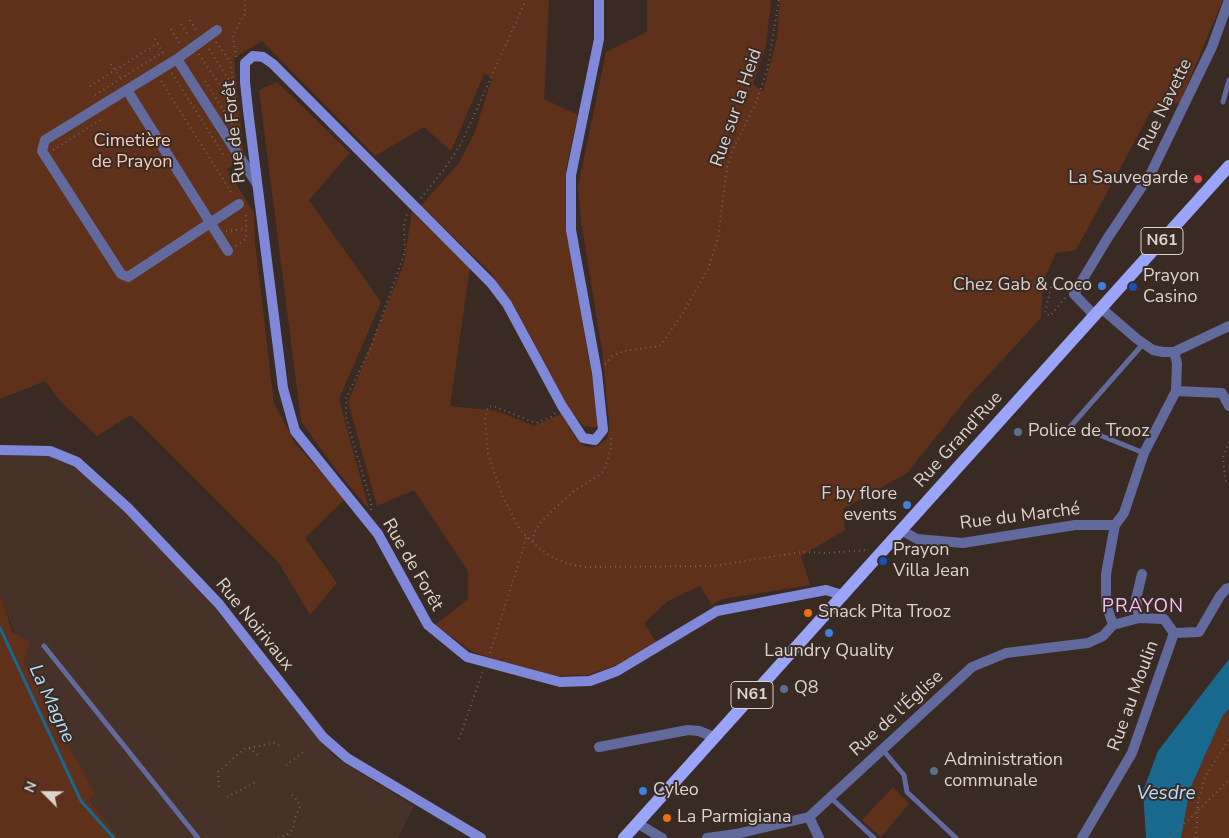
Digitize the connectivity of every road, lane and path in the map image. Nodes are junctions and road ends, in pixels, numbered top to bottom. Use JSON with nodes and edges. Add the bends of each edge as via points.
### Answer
{"nodes":[{"id":1,"x":245,"y":0,"type":"edge"},
{"id":2,"x":526,"y":0,"type":"edge"},
{"id":3,"x":599,"y":0,"type":"edge"},
{"id":4,"x":778,"y":0,"type":"edge"},
{"id":5,"x":1229,"y":0,"type":"edge"},
{"id":6,"x":190,"y":20,"type":"dead end"},
{"id":7,"x":181,"y":24,"type":"dead end"},
{"id":8,"x":171,"y":29,"type":"dead end"},
{"id":9,"x":155,"y":39,"type":"dead end"},
{"id":10,"x":158,"y":43,"type":"junction"},
{"id":11,"x":191,"y":49,"type":"junction"},
{"id":12,"x":163,"y":52,"type":"junction"},
{"id":13,"x":245,"y":63,"type":"junction"},
{"id":14,"x":111,"y":64,"type":"dead end"},
{"id":15,"x":115,"y":70,"type":"junction"},
{"id":16,"x":155,"y":72,"type":"junction"},
{"id":17,"x":201,"y":76,"type":"dead end"},
{"id":18,"x":120,"y":78,"type":"junction"},
{"id":19,"x":1229,"y":80,"type":"edge"},
{"id":20,"x":233,"y":85,"type":"junction"},
{"id":21,"x":90,"y":86,"type":"dead end"},
{"id":22,"x":127,"y":90,"type":"junction"},
{"id":23,"x":95,"y":95,"type":"dead end"},
{"id":24,"x":1223,"y":102,"type":"dead end"},
{"id":25,"x":235,"y":108,"type":"junction"},
{"id":26,"x":102,"y":119,"type":"dead end"},
{"id":27,"x":236,"y":130,"type":"junction"},
{"id":28,"x":45,"y":155,"type":"junction"},
{"id":29,"x":238,"y":155,"type":"junction"},
{"id":30,"x":225,"y":157,"type":"dead end"},
{"id":31,"x":1229,"y":166,"type":"edge"},
{"id":32,"x":257,"y":184,"type":"junction"},
{"id":33,"x":239,"y":204,"type":"junction"},
{"id":34,"x":412,"y":204,"type":"junction"},
{"id":35,"x":212,"y":228,"type":"junction"},
{"id":36,"x":246,"y":229,"type":"junction"},
{"id":37,"x":228,"y":252,"type":"joint"},
{"id":38,"x":1052,"y":287,"type":"dead end"},
{"id":39,"x":1074,"y":294,"type":"junction"},
{"id":40,"x":1098,"y":312,"type":"junction"},
{"id":41,"x":1229,"y":326,"type":"edge"},
{"id":42,"x":1144,"y":344,"type":"junction"},
{"id":43,"x":1174,"y":352,"type":"junction"},
{"id":44,"x":597,"y":373,"type":"junction"},
{"id":45,"x":1176,"y":391,"type":"junction"},
{"id":46,"x":562,"y":406,"type":"junction"},
{"id":47,"x":1229,"y":406,"type":"edge"},
{"id":48,"x":1070,"y":428,"type":"dead end"},
{"id":49,"x":1092,"y":432,"type":"dead end"},
{"id":50,"x":610,"y":433,"type":"dead end"},
{"id":51,"x":1229,"y":442,"type":"edge"},
{"id":52,"x":0,"y":450,"type":"edge"},
{"id":53,"x":1144,"y":453,"type":"junction"},
{"id":54,"x":1229,"y":484,"type":"edge"},
{"id":55,"x":372,"y":527,"type":"junction"},
{"id":56,"x":901,"y":530,"type":"junction"},
{"id":57,"x":1114,"y":530,"type":"junction"},
{"id":58,"x":527,"y":536,"type":"junction"},
{"id":59,"x":533,"y":542,"type":"junction"},
{"id":60,"x":881,"y":552,"type":"junction"},
{"id":61,"x":1142,"y":574,"type":"dead end"},
{"id":62,"x":1229,"y":588,"type":"edge"},
{"id":63,"x":842,"y":596,"type":"junction"},
{"id":64,"x":1139,"y":618,"type":"junction"},
{"id":65,"x":1113,"y":625,"type":"junction"},
{"id":66,"x":1174,"y":633,"type":"junction"},
{"id":67,"x":44,"y":646,"type":"dead end"},
{"id":68,"x":486,"y":662,"type":"junction"},
{"id":69,"x":714,"y":737,"type":"junction"},
{"id":70,"x":1229,"y":739,"type":"edge"},
{"id":71,"x":459,"y":740,"type":"dead end"},
{"id":72,"x":282,"y":746,"type":"dead end"},
{"id":73,"x":599,"y":747,"type":"dead end"},
{"id":74,"x":249,"y":748,"type":"junction"},
{"id":75,"x":882,"y":749,"type":"junction"},
{"id":76,"x":305,"y":751,"type":"dead end"},
{"id":77,"x":259,"y":756,"type":"dead end"},
{"id":78,"x":286,"y":765,"type":"dead end"},
{"id":79,"x":1229,"y":780,"type":"edge"},
{"id":80,"x":256,"y":782,"type":"dead end"},
{"id":81,"x":219,"y":787,"type":"dead end"},
{"id":82,"x":292,"y":794,"type":"dead end"},
{"id":83,"x":227,"y":797,"type":"dead end"},
{"id":84,"x":830,"y":797,"type":"junction"},
{"id":85,"x":1197,"y":811,"type":"junction"},
{"id":86,"x":809,"y":817,"type":"junction"},
{"id":87,"x":637,"y":823,"type":"junction"},
{"id":88,"x":198,"y":838,"type":"edge"},
{"id":89,"x":278,"y":838,"type":"edge"},
{"id":90,"x":480,"y":838,"type":"edge"},
{"id":91,"x":624,"y":838,"type":"edge"},
{"id":92,"x":662,"y":838,"type":"edge"},
{"id":93,"x":707,"y":838,"type":"edge"},
{"id":94,"x":818,"y":838,"type":"edge"},
{"id":95,"x":874,"y":838,"type":"edge"},
{"id":96,"x":956,"y":838,"type":"edge"},
{"id":97,"x":1082,"y":838,"type":"edge"},
{"id":98,"x":1170,"y":838,"type":"edge"},
{"id":99,"x":1196,"y":838,"type":"edge"}],
"edges":[{"from":1,"to":13,"type":"path","via":[[244,14],[233,35],[237,60]]},
{"from":2,"to":34,"type":"path","via":[[461,144],[445,168]]},
{"from":3,"to":44,"type":"street","name":"Rue de Forêt","via":[[599,39],[571,175],[571,230]]},
{"from":4,"to":44,"type":"path","name":"Rue sur la Heid","via":[[767,71],[727,168],[718,238],[708,269],[660,346],[612,356]]},
{"from":5,"to":39,"type":"street","name":"Rue Navette","via":[[1212,47],[1151,173]]},
{"from":6,"to":11,"type":"path"},
{"from":7,"to":11,"type":"path"},
{"from":8,"to":11,"type":"path"},
{"from":9,"to":10,"type":"path"},
{"from":10,"to":12,"type":"path"},
{"from":10,"to":15,"type":"path"},
{"from":11,"to":12,"type":"path"},
{"from":11,"to":16,"type":"street"},
{"from":11,"to":20,"type":"path"},
{"from":11,"to":20,"type":"path","via":[[231,63]]},
{"from":11,"to":25,"type":"path"},
{"from":11,"to":29,"type":"street"},
{"from":11,"to":30,"type":"path"},
{"from":12,"to":18,"type":"path"},
{"from":13,"to":32,"type":"street","name":"Rue de Forêt"},
{"from":13,"to":34,"type":"street","name":"Rue de Forêt","via":[[253,56],[263,57],[273,64]]},
{"from":14,"to":15,"type":"path"},
{"from":15,"to":18,"type":"path"},
{"from":15,"to":21,"type":"path"},
{"from":16,"to":22,"type":"street"},
{"from":16,"to":33,"type":"path"},
{"from":17,"to":27,"type":"path"},
{"from":18,"to":22,"type":"path"},
{"from":18,"to":23,"type":"path"},
{"from":19,"to":24,"type":"lane"},
{"from":20,"to":25,"type":"path"},
{"from":22,"to":28,"type":"street","via":[[46,140],[42,151]]},
{"from":22,"to":35,"type":"street"},
{"from":25,"to":27,"type":"path"},
{"from":26,"to":28,"type":"path"},
{"from":27,"to":29,"type":"path"},
{"from":28,"to":35,"type":"street","via":[[121,274],[128,276]]},
{"from":29,"to":32,"type":"street"},
{"from":31,"to":40,"type":"main road","name":"Rue Grand'Rue","number":"N61"},
{"from":32,"to":55,"type":"street","name":"Rue de Forêt","via":[[283,388],[295,431]]},
{"from":33,"to":35,"type":"street"},
{"from":33,"to":36,"type":"path","via":[[246,216]]},
{"from":34,"to":46,"type":"street","name":"Rue de Forêt","via":[[491,283]]},
{"from":34,"to":55,"type":"path","via":[[404,225],[405,252],[370,347],[346,398],[346,417],[371,503]]},
{"from":35,"to":36,"type":"path"},
{"from":35,"to":37,"type":"street"},
{"from":36,"to":37,"type":"path","via":[[246,239]]},
{"from":38,"to":39,"type":"path","via":[[1045,313],[1050,316],[1069,293]]},
{"from":39,"to":40,"type":"street"},
{"from":40,"to":42,"type":"street"},
{"from":40,"to":56,"type":"main road","name":"Rue Grand'Rue","number":"N61"},
{"from":41,"to":43,"type":"street"},
{"from":42,"to":43,"type":"street","via":[[1153,350]]},
{"from":42,"to":48,"type":"lane"},
{"from":43,"to":45,"type":"street"},
{"from":44,"to":46,"type":"street","name":"Rue de Forêt","via":[[603,430],[595,440],[583,438]]},
{"from":45,"to":47,"type":"street","via":[[1222,393]]},
{"from":45,"to":53,"type":"street"},
{"from":46,"to":58,"type":"path","via":[[551,417],[536,423],[493,406],[488,407],[485,419],[488,454],[502,495],[520,530]]},
{"from":49,"to":53,"type":"lane"},
{"from":50,"to":59,"type":"path","via":[[611,448],[601,474],[574,491],[541,522]]},
{"from":51,"to":54,"type":"path","via":[[1223,457],[1225,480]]},
{"from":52,"to":90,"type":"street","name":"Rue Noirivaux","via":[[50,451],[77,462],[128,508],[219,604],[323,737],[347,758]]},
{"from":53,"to":57,"type":"street","via":[[1124,514]]},
{"from":55,"to":68,"type":"street","name":"Rue de Forêt","via":[[428,625],[468,657]]},
{"from":56,"to":57,"type":"street","name":"Rue du Marché","via":[[917,539],[963,543],[1075,525]]},
{"from":56,"to":60,"type":"main road","name":"Rue Grand'Rue","number":"N61"},
{"from":57,"to":65,"type":"street","via":[[1106,582],[1106,604]]},
{"from":58,"to":59,"type":"path"},
{"from":58,"to":68,"type":"path"},
{"from":59,"to":60,"type":"path","via":[[552,557],[585,567],[713,566],[802,552],[868,549]]},
{"from":60,"to":63,"type":"main road","name":"Rue Grand'Rue","number":"N61"},
{"from":61,"to":64,"type":"street","via":[[1136,599]]},
{"from":62,"to":66,"type":"street","name":"Rue au Moulin","via":[[1220,596],[1199,632]]},
{"from":63,"to":68,"type":"street","name":"Rue de Forêt","via":[[826,590],[717,611],[617,671],[590,681],[560,682]]},
{"from":63,"to":69,"type":"main road","name":"Rue Grand'Rue","number":"N61"},
{"from":64,"to":65,"type":"street"},
{"from":64,"to":66,"type":"street","via":[[1164,619]]},
{"from":65,"to":75,"type":"street","name":"Rue de l'Église","via":[[1103,636],[1088,643],[1006,653],[972,667]]},
{"from":66,"to":97,"type":"street","name":"Rue au Moulin","via":[[1132,753]]},
{"from":67,"to":88,"type":"lane"},
{"from":68,"to":71,"type":"path"},
{"from":69,"to":73,"type":"street","via":[[688,730]]},
{"from":69,"to":87,"type":"main road","name":"Rue Grand'Rue","number":"N61"},
{"from":70,"to":85,"type":"path","via":[[1205,777]]},
{"from":72,"to":74,"type":"path","via":[[274,743]]},
{"from":74,"to":77,"type":"path"},
{"from":74,"to":81,"type":"path","via":[[218,772]]},
{"from":75,"to":84,"type":"street","name":"Rue de l'Église"},
{"from":75,"to":96,"type":"lane","via":[[904,775],[907,792]]},
{"from":76,"to":78,"type":"path"},
{"from":79,"to":85,"type":"path"},
{"from":80,"to":83,"type":"path"},
{"from":82,"to":89,"type":"path","via":[[300,806],[293,829]]},
{"from":84,"to":86,"type":"street","name":"Rue de l'Église"},
{"from":84,"to":95,"type":"lane"},
{"from":85,"to":98,"type":"path"},
{"from":85,"to":99,"type":"path"},
{"from":86,"to":93,"type":"street"},
{"from":86,"to":94,"type":"street"},
{"from":87,"to":91,"type":"main road","name":"Rue Grand'Rue","number":"N61"},
{"from":87,"to":92,"type":"street"}]}
